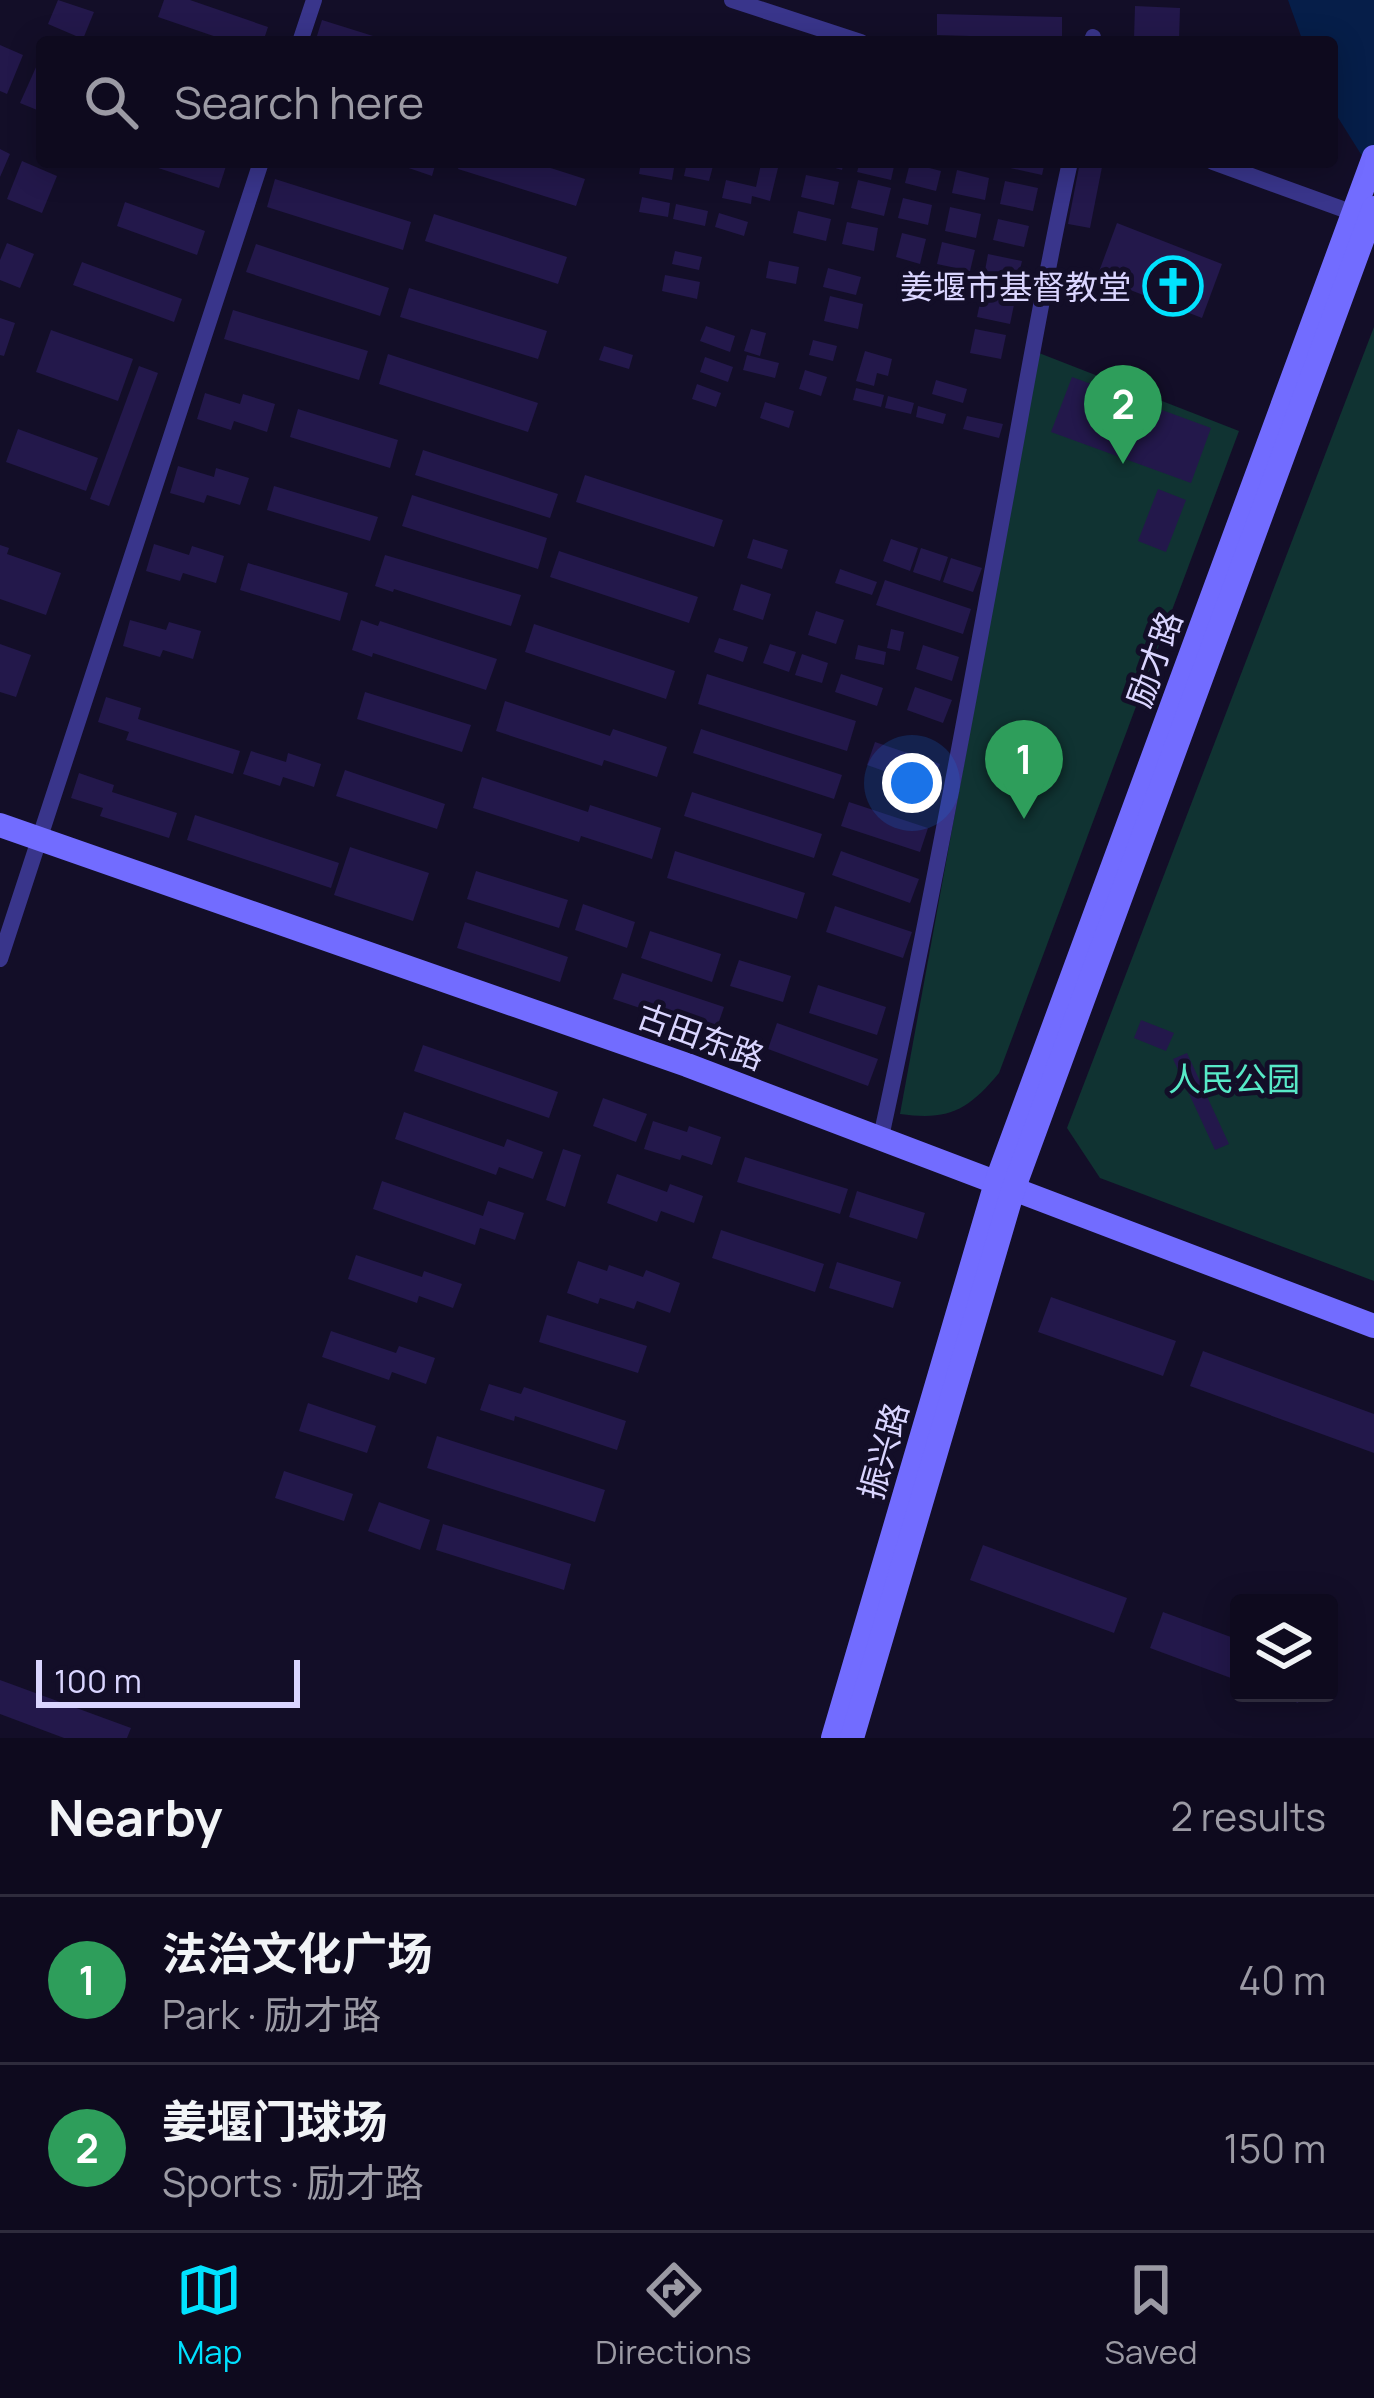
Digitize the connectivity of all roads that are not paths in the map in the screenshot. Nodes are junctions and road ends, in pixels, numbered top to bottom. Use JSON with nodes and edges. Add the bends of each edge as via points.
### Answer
{"nodes":[{"id":1,"x":314,"y":0,"type":"edge"},
{"id":2,"x":732,"y":0,"type":"edge"},
{"id":3,"x":302,"y":36,"type":"edge"},
{"id":4,"x":842,"y":36,"type":"edge"},
{"id":5,"x":1374,"y":157,"type":"edge"},
{"id":6,"x":259,"y":168,"type":"edge"},
{"id":7,"x":1069,"y":168,"type":"edge"},
{"id":8,"x":1231,"y":168,"type":"edge"},
{"id":9,"x":1366,"y":213,"type":"edge"},
{"id":10,"x":0,"y":825,"type":"edge"},
{"id":11,"x":40,"y":838,"type":"junction"},
{"id":12,"x":0,"y":959,"type":"edge"},
{"id":13,"x":880,"y":1137,"type":"junction"},
{"id":14,"x":1005,"y":1186,"type":"junction"},
{"id":15,"x":1374,"y":1326,"type":"edge"},
{"id":16,"x":833,"y":1738,"type":"edge"},
{"id":17,"x":852,"y":1738,"type":"edge"}],
"edges":[{"from":1,"to":3,"type":"street"},
{"from":2,"to":4,"type":"street"},
{"from":5,"to":9,"type":"street","name":"励才路"},
{"from":6,"to":11,"type":"street"},
{"from":7,"to":13,"type":"street"},
{"from":8,"to":9,"type":"street"},
{"from":9,"to":14,"type":"street","name":"励才路"},
{"from":10,"to":11,"type":"street","name":"古田东路"},
{"from":11,"to":12,"type":"street"},
{"from":11,"to":13,"type":"street","name":"古田东路"},
{"from":13,"to":14,"type":"street","name":"古田东路"},
{"from":14,"to":15,"type":"street","name":"古田东路"},
{"from":14,"to":16,"type":"street","name":"振兴路"},
{"from":14,"to":17,"type":"street","name":"振兴路"}]}
